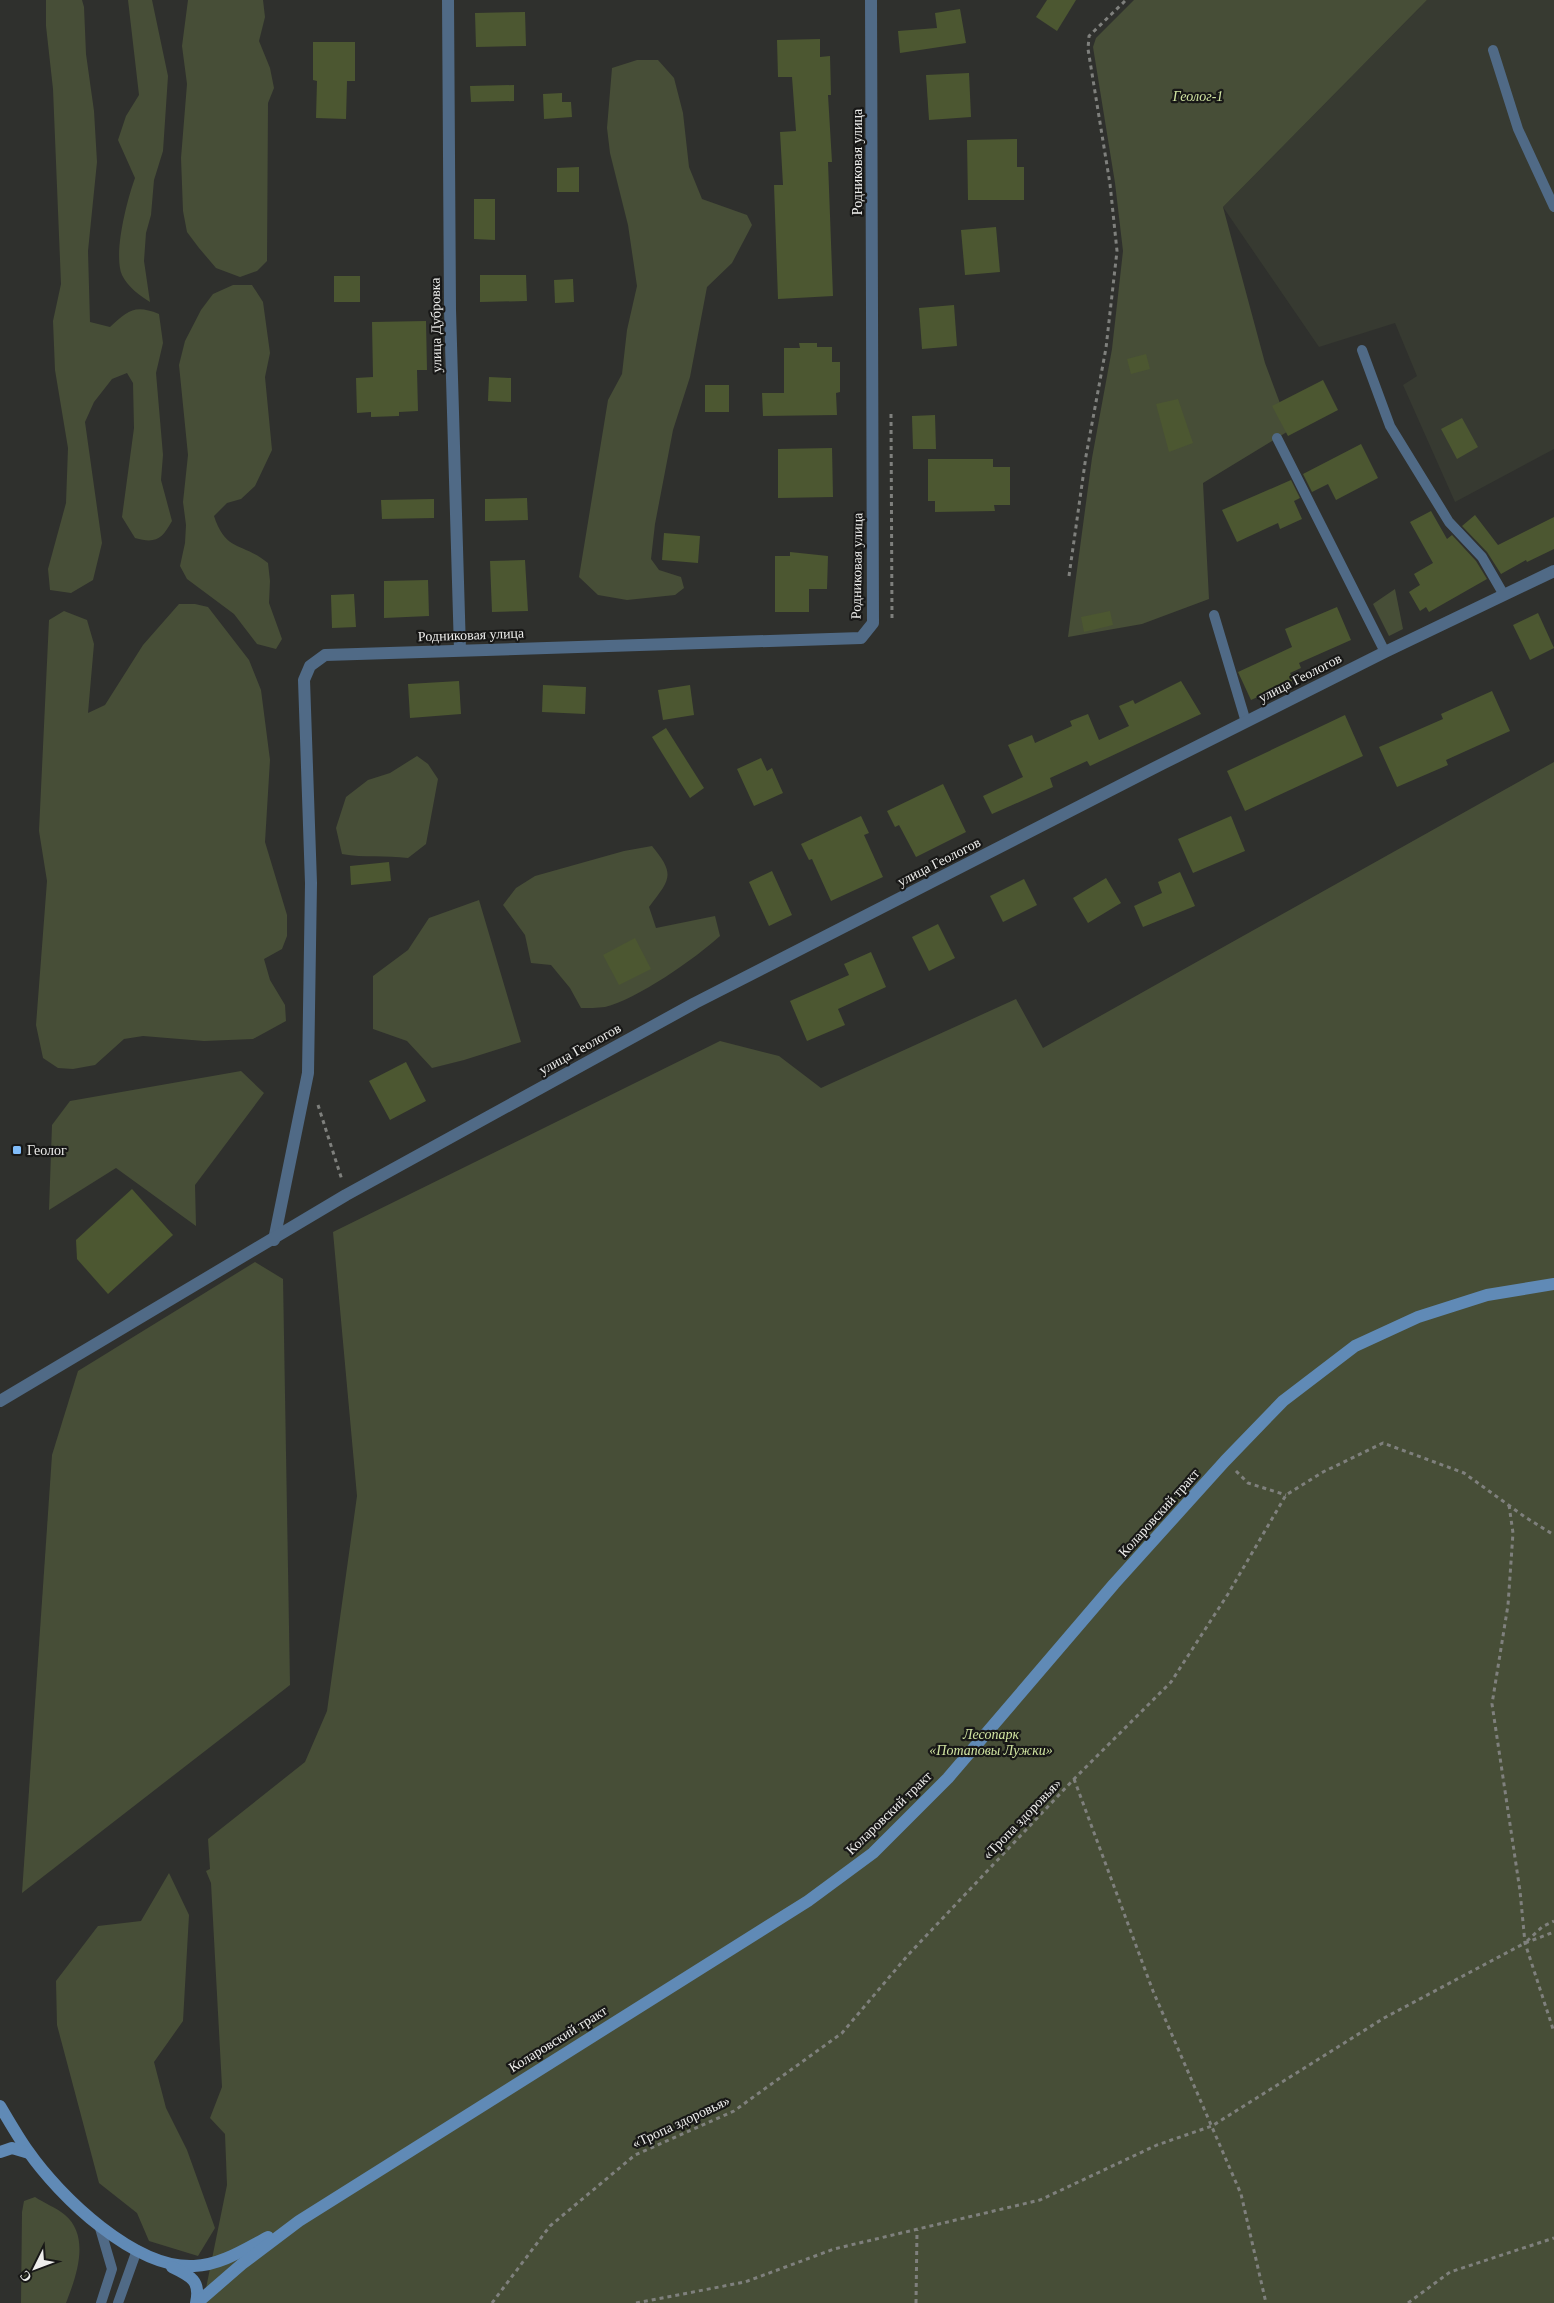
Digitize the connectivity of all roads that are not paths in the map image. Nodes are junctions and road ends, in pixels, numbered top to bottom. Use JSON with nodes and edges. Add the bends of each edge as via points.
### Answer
{"nodes":[{"id":1,"x":448,"y":0,"type":"edge"},
{"id":2,"x":871,"y":0,"type":"edge"},
{"id":3,"x":1493,"y":50,"type":"dead end"},
{"id":4,"x":1554,"y":207,"type":"edge"},
{"id":5,"x":1362,"y":350,"type":"dead end"},
{"id":6,"x":1278,"y":438,"type":"dead end"},
{"id":7,"x":1554,"y":571,"type":"edge"},
{"id":8,"x":1504,"y":595,"type":"junction"},
{"id":9,"x":1214,"y":615,"type":"dead end"},
{"id":10,"x":460,"y":650,"type":"junction"},
{"id":11,"x":1385,"y":652,"type":"junction"},
{"id":12,"x":1246,"y":722,"type":"junction"},
{"id":13,"x":274,"y":1240,"type":"junction"},
{"id":14,"x":1554,"y":1284,"type":"edge"},
{"id":15,"x":0,"y":1401,"type":"edge"},
{"id":16,"x":0,"y":2106,"type":"edge"},
{"id":17,"x":0,"y":2152,"type":"edge"},
{"id":18,"x":29,"y":2152,"type":"junction"},
{"id":19,"x":299,"y":2221,"type":"junction"},
{"id":20,"x":100,"y":2228,"type":"junction"},
{"id":21,"x":137,"y":2250,"type":"junction"},
{"id":22,"x":164,"y":2262,"type":"junction"},
{"id":23,"x":101,"y":2303,"type":"edge"},
{"id":24,"x":118,"y":2303,"type":"edge"},
{"id":25,"x":196,"y":2303,"type":"edge"}],
"edges":[{"from":1,"to":10,"type":"street","name":"улица Дубровка","via":[[450,310]]},
{"from":2,"to":10,"type":"street","name":"Родниковая улица","via":[[873,624],[860,638]]},
{"from":3,"to":4,"type":"lane","via":[[1518,129]]},
{"from":5,"to":8,"type":"lane","via":[[1390,426],[1449,522],[1482,557]]},
{"from":6,"to":11,"type":"lane"},
{"from":7,"to":8,"type":"street","name":"улица Геологов"},
{"from":8,"to":11,"type":"street","name":"улица Геологов"},
{"from":9,"to":12,"type":"lane"},
{"from":10,"to":13,"type":"street","name":"Родниковая улица","via":[[325,655],[307,671],[304,691],[311,883],[308,1073]]},
{"from":11,"to":12,"type":"street","name":"улица Геологов"},
{"from":12,"to":13,"type":"street","name":"улица Геологов","via":[[695,1003],[346,1195]]},
{"from":13,"to":15,"type":"street","name":"улица Геологов"},
{"from":14,"to":19,"type":"street","name":"Коларовский тракт","via":[[1487,1295],[1418,1317],[1355,1346],[1283,1401],[1225,1461],[1114,1584],[948,1778],[873,1853],[808,1901]]},
{"from":16,"to":18,"type":"street"},
{"from":17,"to":18,"type":"street","via":[[12,2148]]},
{"from":18,"to":20,"type":"street"},
{"from":19,"to":22,"type":"street","via":[[222,2261],[194,2266]]},
{"from":19,"to":25,"type":"street"},
{"from":20,"to":21,"type":"street"},
{"from":20,"to":23,"type":"lane","via":[[112,2269]]},
{"from":21,"to":22,"type":"street"},
{"from":21,"to":24,"type":"lane"},
{"from":22,"to":25,"type":"street","via":[[195,2282],[199,2291]]}]}
